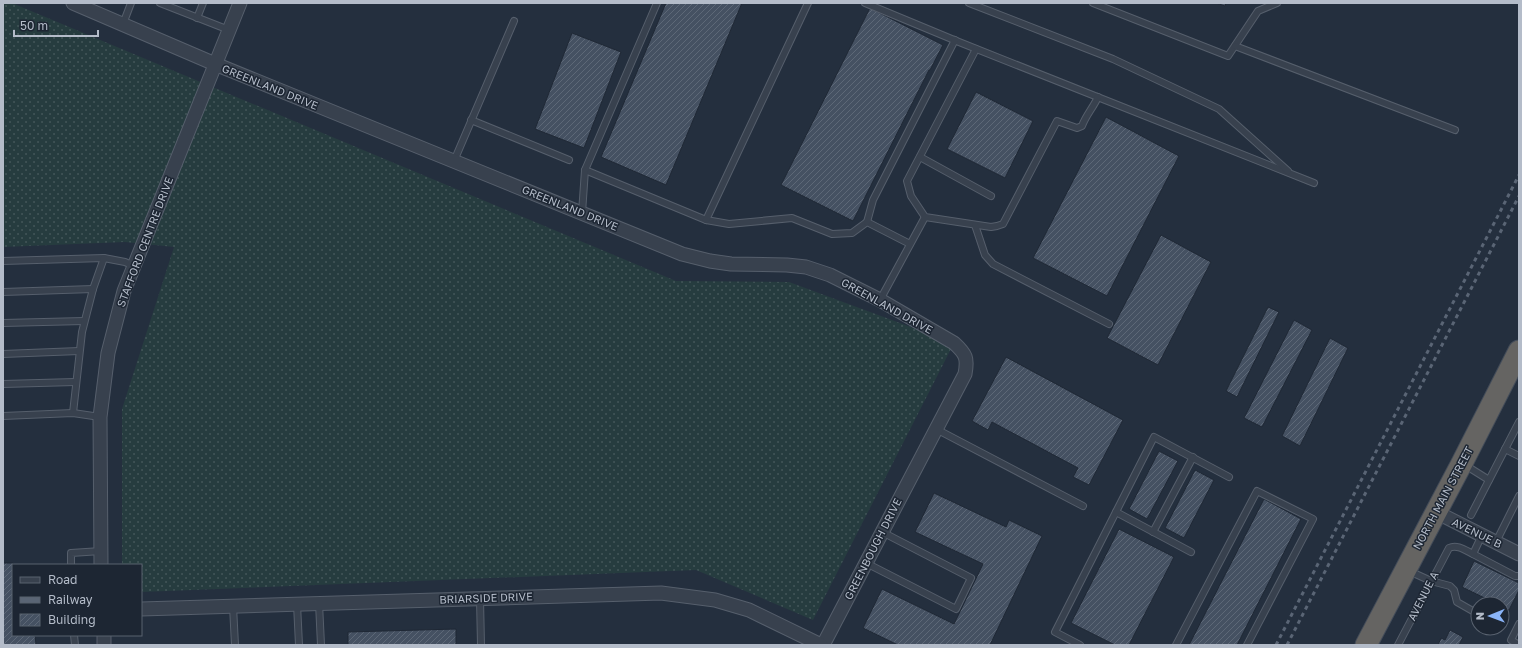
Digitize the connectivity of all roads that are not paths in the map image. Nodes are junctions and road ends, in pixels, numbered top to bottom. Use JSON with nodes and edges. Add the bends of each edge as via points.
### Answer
{"nodes":[{"id":1,"x":73,"y":3,"type":"edge"},
{"id":2,"x":131,"y":3,"type":"edge"},
{"id":3,"x":160,"y":3,"type":"edge"},
{"id":4,"x":203,"y":3,"type":"edge"},
{"id":5,"x":240,"y":3,"type":"edge"},
{"id":6,"x":657,"y":3,"type":"edge"},
{"id":7,"x":808,"y":3,"type":"edge"},
{"id":8,"x":865,"y":3,"type":"edge"},
{"id":9,"x":969,"y":3,"type":"edge"},
{"id":10,"x":1093,"y":3,"type":"edge"},
{"id":11,"x":1277,"y":3,"type":"edge"},
{"id":12,"x":168,"y":4,"type":"edge"},
{"id":13,"x":197,"y":18,"type":"junction"},
{"id":14,"x":514,"y":22,"type":"dead end"},
{"id":15,"x":122,"y":24,"type":"junction"},
{"id":16,"x":229,"y":30,"type":"junction"},
{"id":17,"x":955,"y":40,"type":"junction"},
{"id":18,"x":1235,"y":46,"type":"junction"},
{"id":19,"x":976,"y":49,"type":"junction"},
{"id":20,"x":216,"y":64,"type":"junction"},
{"id":21,"x":1098,"y":98,"type":"junction"},
{"id":22,"x":471,"y":120,"type":"junction"},
{"id":23,"x":1455,"y":130,"type":"dead end"},
{"id":24,"x":920,"y":157,"type":"junction"},
{"id":25,"x":569,"y":160,"type":"dead end"},
{"id":26,"x":454,"y":161,"type":"junction"},
{"id":27,"x":585,"y":170,"type":"junction"},
{"id":28,"x":1291,"y":174,"type":"junction"},
{"id":29,"x":1314,"y":183,"type":"dead end"},
{"id":30,"x":991,"y":196,"type":"dead end"},
{"id":31,"x":582,"y":213,"type":"junction"},
{"id":32,"x":925,"y":217,"type":"junction"},
{"id":33,"x":706,"y":220,"type":"junction"},
{"id":34,"x":867,"y":222,"type":"junction"},
{"id":35,"x":975,"y":225,"type":"junction"},
{"id":36,"x":910,"y":244,"type":"junction"},
{"id":37,"x":104,"y":258,"type":"junction"},
{"id":38,"x":3,"y":261,"type":"edge"},
{"id":39,"x":134,"y":266,"type":"junction"},
{"id":40,"x":93,"y":289,"type":"junction"},
{"id":41,"x":3,"y":292,"type":"edge"},
{"id":42,"x":880,"y":300,"type":"junction"},
{"id":43,"x":84,"y":321,"type":"junction"},
{"id":44,"x":3,"y":323,"type":"edge"},
{"id":45,"x":1109,"y":324,"type":"dead end"},
{"id":46,"x":79,"y":351,"type":"junction"},
{"id":47,"x":3,"y":354,"type":"edge"},
{"id":48,"x":1516,"y":363,"type":"edge"},
{"id":49,"x":75,"y":382,"type":"junction"},
{"id":50,"x":3,"y":384,"type":"edge"},
{"id":51,"x":73,"y":413,"type":"junction"},
{"id":52,"x":3,"y":416,"type":"edge"},
{"id":53,"x":100,"y":417,"type":"junction"},
{"id":54,"x":1519,"y":422,"type":"edge"},
{"id":55,"x":936,"y":429,"type":"junction"},
{"id":56,"x":1505,"y":449,"type":"junction"},
{"id":57,"x":923,"y":454,"type":"joint"},
{"id":58,"x":1519,"y":456,"type":"edge"},
{"id":59,"x":1193,"y":457,"type":"junction"},
{"id":60,"x":1462,"y":463,"type":"junction"},
{"id":61,"x":1229,"y":477,"type":"dead end"},
{"id":62,"x":1489,"y":480,"type":"junction"},
{"id":63,"x":1519,"y":496,"type":"edge"},
{"id":64,"x":1083,"y":506,"type":"dead end"},
{"id":65,"x":1116,"y":512,"type":"junction"},
{"id":66,"x":1436,"y":512,"type":"junction"},
{"id":67,"x":1471,"y":515,"type":"dead end"},
{"id":68,"x":882,"y":532,"type":"junction"},
{"id":69,"x":1153,"y":532,"type":"junction"},
{"id":70,"x":1482,"y":536,"type":"junction"},
{"id":71,"x":1496,"y":542,"type":"junction"},
{"id":72,"x":101,"y":551,"type":"junction"},
{"id":73,"x":1190,"y":552,"type":"dead end"},
{"id":74,"x":1473,"y":554,"type":"junction"},
{"id":75,"x":1519,"y":554,"type":"edge"},
{"id":76,"x":866,"y":563,"type":"junction"},
{"id":77,"x":71,"y":564,"type":"edge"},
{"id":78,"x":101,"y":564,"type":"edge"},
{"id":79,"x":1406,"y":569,"type":"junction"},
{"id":80,"x":1519,"y":576,"type":"edge"},
{"id":81,"x":1431,"y":581,"type":"junction"},
{"id":82,"x":480,"y":599,"type":"junction"},
{"id":83,"x":319,"y":603,"type":"junction"},
{"id":84,"x":297,"y":604,"type":"junction"},
{"id":85,"x":233,"y":606,"type":"junction"},
{"id":86,"x":142,"y":609,"type":"edge"},
{"id":87,"x":1470,"y":609,"type":"edge"},
{"id":88,"x":1519,"y":624,"type":"edge"},
{"id":89,"x":235,"y":645,"type":"edge"},
{"id":90,"x":299,"y":645,"type":"edge"},
{"id":91,"x":321,"y":645,"type":"edge"},
{"id":92,"x":481,"y":645,"type":"edge"},
{"id":93,"x":822,"y":645,"type":"edge"},
{"id":94,"x":1080,"y":645,"type":"edge"},
{"id":95,"x":1176,"y":645,"type":"edge"},
{"id":96,"x":1247,"y":645,"type":"edge"},
{"id":97,"x":1366,"y":645,"type":"edge"},
{"id":98,"x":1398,"y":645,"type":"edge"},
{"id":99,"x":1519,"y":645,"type":"edge"}],
"edges":[{"from":1,"to":15,"type":"street","name":"GREENLAND DRIVE"},
{"from":2,"to":15,"type":"lane"},
{"from":3,"to":12,"type":"lane"},
{"from":4,"to":13,"type":"lane"},
{"from":5,"to":16,"type":"street","name":"STAFFORD CENTRE DRIVE"},
{"from":6,"to":27,"type":"lane"},
{"from":7,"to":33,"type":"lane"},
{"from":8,"to":17,"type":"lane"},
{"from":9,"to":28,"type":"lane","via":[[1113,59],[1219,109]]},
{"from":10,"to":18,"type":"lane","via":[[1228,56]]},
{"from":11,"to":18,"type":"lane","via":[[1258,11]]},
{"from":12,"to":13,"type":"lane"},
{"from":13,"to":16,"type":"lane"},
{"from":14,"to":22,"type":"lane"},
{"from":15,"to":20,"type":"street","name":"GREENLAND DRIVE"},
{"from":16,"to":20,"type":"street","name":"STAFFORD CENTRE DRIVE"},
{"from":17,"to":19,"type":"lane"},
{"from":17,"to":34,"type":"lane","via":[[873,200]]},
{"from":18,"to":23,"type":"lane"},
{"from":19,"to":21,"type":"lane"},
{"from":19,"to":24,"type":"lane"},
{"from":20,"to":26,"type":"street","name":"GREENLAND DRIVE"},
{"from":20,"to":39,"type":"street","name":"STAFFORD CENTRE DRIVE"},
{"from":21,"to":28,"type":"lane"},
{"from":21,"to":35,"type":"lane","via":[[1082,126],[1077,128],[1057,121],[1003,224]]},
{"from":22,"to":25,"type":"lane"},
{"from":22,"to":26,"type":"lane"},
{"from":24,"to":30,"type":"lane"},
{"from":24,"to":32,"type":"lane","via":[[908,181],[911,196]]},
{"from":26,"to":31,"type":"street","name":"GREENLAND DRIVE"},
{"from":27,"to":31,"type":"lane"},
{"from":27,"to":33,"type":"lane"},
{"from":28,"to":29,"type":"lane"},
{"from":31,"to":42,"type":"street","name":"GREENLAND DRIVE","via":[[682,254],[731,264],[806,267],[830,275]]},
{"from":32,"to":35,"type":"lane"},
{"from":32,"to":36,"type":"lane"},
{"from":33,"to":34,"type":"lane","via":[[729,224],[792,218],[832,234],[852,233]]},
{"from":34,"to":36,"type":"lane"},
{"from":35,"to":45,"type":"lane","via":[[986,255],[993,264]]},
{"from":36,"to":42,"type":"lane"},
{"from":37,"to":38,"type":"lane"},
{"from":37,"to":39,"type":"lane"},
{"from":37,"to":40,"type":"lane"},
{"from":39,"to":53,"type":"street","name":"STAFFORD CENTRE DRIVE","via":[[124,291],[108,353]]},
{"from":40,"to":41,"type":"lane"},
{"from":40,"to":43,"type":"lane"},
{"from":42,"to":55,"type":"street","name":"GREENLAND DRIVE","via":[[954,343],[963,352],[967,362],[964,374]]},
{"from":43,"to":44,"type":"lane"},
{"from":43,"to":46,"type":"lane"},
{"from":46,"to":47,"type":"lane"},
{"from":46,"to":49,"type":"lane"},
{"from":48,"to":60,"type":"highway","name":"NORTH MAIN STREET"},
{"from":49,"to":50,"type":"lane"},
{"from":49,"to":51,"type":"lane"},
{"from":51,"to":52,"type":"lane"},
{"from":51,"to":53,"type":"lane"},
{"from":53,"to":72,"type":"street","name":"STAFFORD CENTRE DRIVE"},
{"from":54,"to":56,"type":"lane"},
{"from":55,"to":57,"type":"street","name":"GREENLAND DRIVE"},
{"from":55,"to":64,"type":"lane"},
{"from":56,"to":58,"type":"lane"},
{"from":56,"to":62,"type":"lane"},
{"from":57,"to":68,"type":"street","name":"GREENBOUGH DRIVE"},
{"from":59,"to":61,"type":"lane"},
{"from":59,"to":65,"type":"lane","via":[[1154,437]]},
{"from":59,"to":69,"type":"lane"},
{"from":60,"to":62,"type":"lane"},
{"from":60,"to":66,"type":"highway","name":"NORTH MAIN STREET"},
{"from":62,"to":67,"type":"lane"},
{"from":63,"to":71,"type":"lane"},
{"from":65,"to":69,"type":"lane"},
{"from":65,"to":94,"type":"lane","via":[[1055,632]]},
{"from":66,"to":70,"type":"street","name":"AVENUE B"},
{"from":66,"to":79,"type":"highway","name":"NORTH MAIN STREET"},
{"from":68,"to":76,"type":"street","name":"GREENBOUGH DRIVE"},
{"from":68,"to":76,"type":"lane","via":[[971,578],[956,609]]},
{"from":69,"to":73,"type":"lane"},
{"from":70,"to":71,"type":"street","name":"AVENUE B"},
{"from":70,"to":74,"type":"lane"},
{"from":71,"to":75,"type":"street","name":"AVENUE B"},
{"from":72,"to":77,"type":"lane","via":[[70,553]]},
{"from":72,"to":78,"type":"street","name":"STAFFORD CENTRE DRIVE"},
{"from":74,"to":80,"type":"lane"},
{"from":74,"to":81,"type":"lane","name":"AVENUE A","via":[[1452,546]]},
{"from":76,"to":93,"type":"street","name":"GREENBOUGH DRIVE"},
{"from":79,"to":81,"type":"lane"},
{"from":79,"to":97,"type":"highway","name":"NORTH MAIN STREET"},
{"from":81,"to":87,"type":"lane","via":[[1450,586],[1454,590],[1457,602]]},
{"from":81,"to":98,"type":"lane","name":"AVENUE A"},
{"from":82,"to":83,"type":"street","name":"BRIARSIDE DRIVE"},
{"from":82,"to":92,"type":"lane"},
{"from":82,"to":93,"type":"street","name":"BRIARSIDE DRIVE","via":[[662,593],[715,600],[749,610]]},
{"from":83,"to":84,"type":"street","name":"BRIARSIDE DRIVE"},
{"from":83,"to":91,"type":"lane"},
{"from":84,"to":85,"type":"street","name":"BRIARSIDE DRIVE"},
{"from":84,"to":90,"type":"lane"},
{"from":85,"to":86,"type":"street","name":"BRIARSIDE DRIVE"},
{"from":85,"to":89,"type":"lane"},
{"from":88,"to":99,"type":"lane","via":[[1511,640]]},
{"from":95,"to":96,"type":"lane","via":[[1257,490],[1312,519]]}]}
